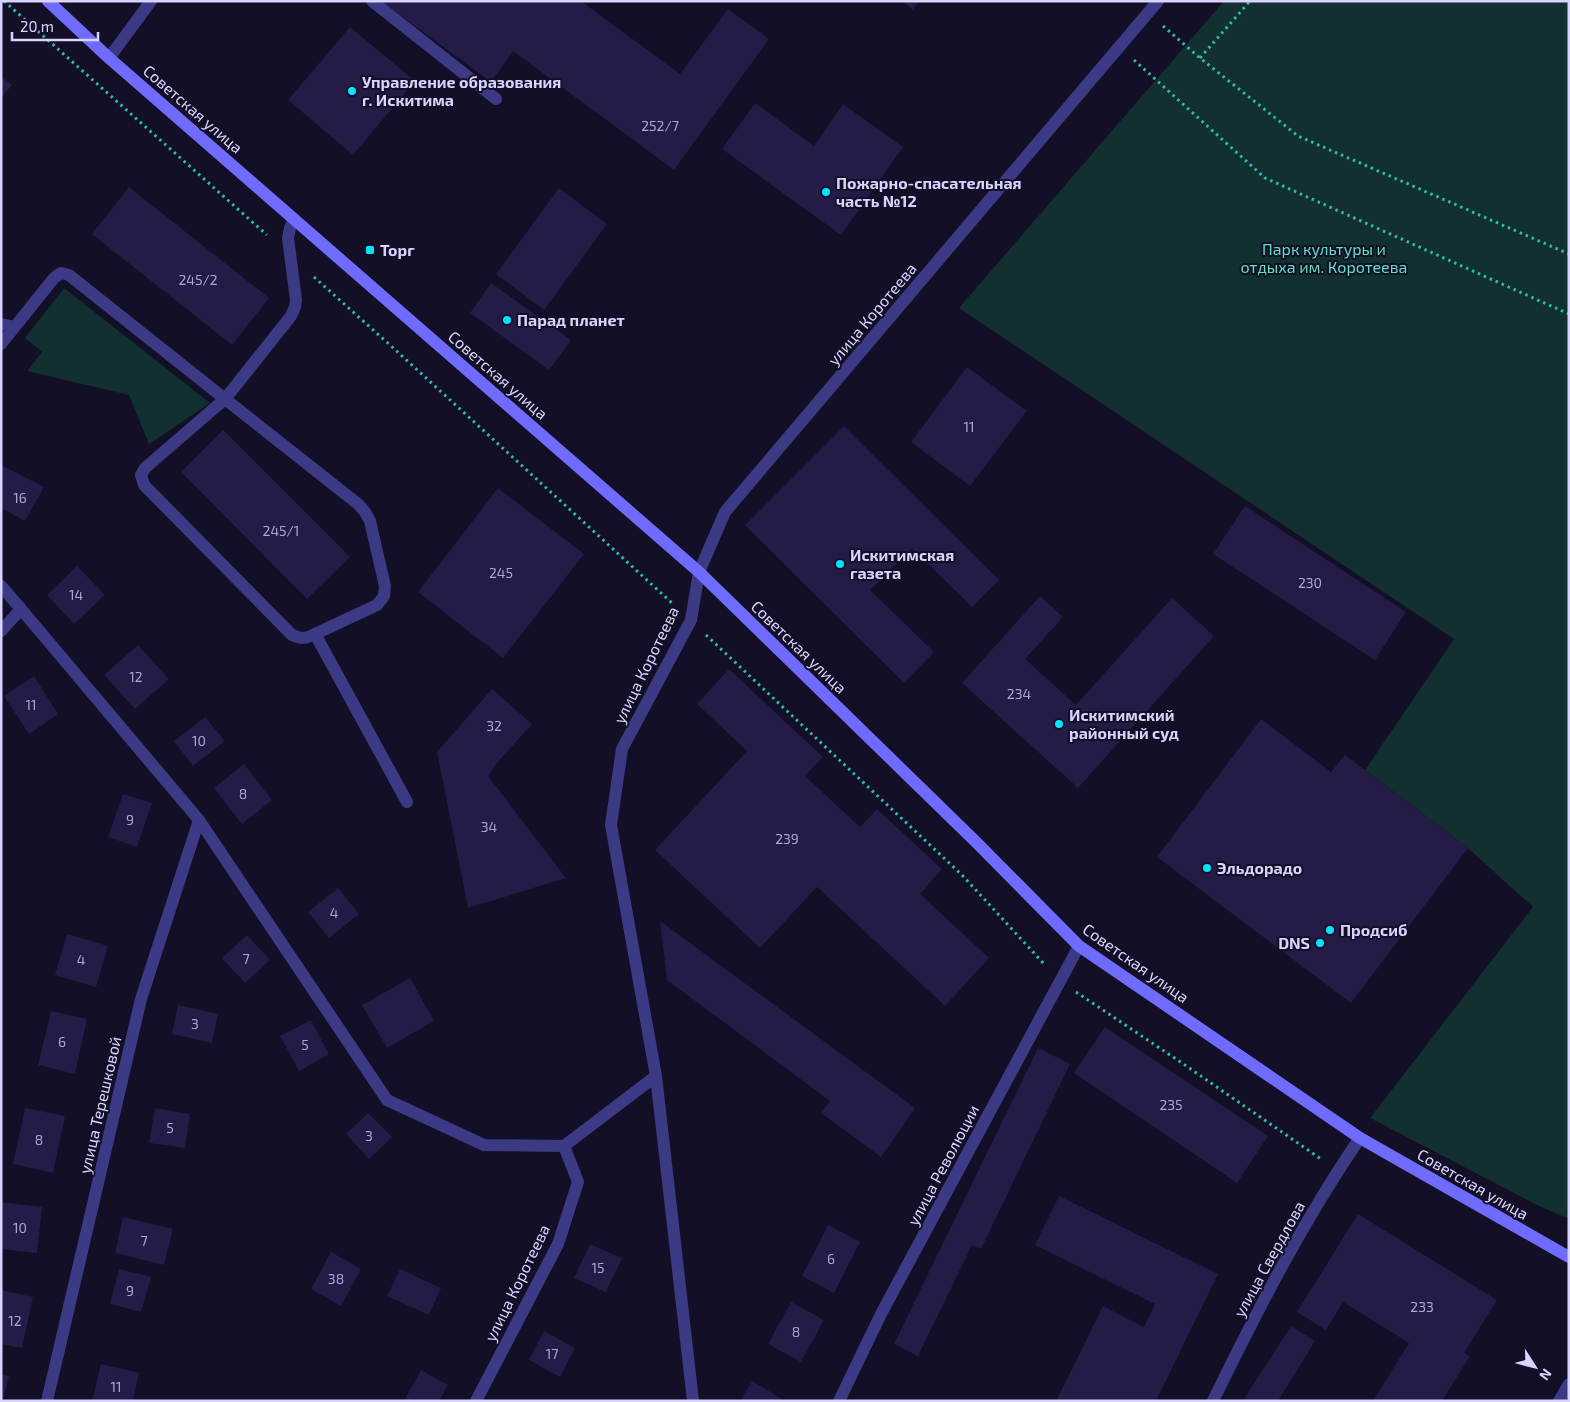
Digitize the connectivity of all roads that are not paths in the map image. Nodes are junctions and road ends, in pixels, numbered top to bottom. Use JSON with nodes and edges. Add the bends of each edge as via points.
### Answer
{"nodes":[{"id":1,"x":48,"y":1,"type":"edge"},
{"id":2,"x":151,"y":1,"type":"edge"},
{"id":3,"x":372,"y":1,"type":"edge"},
{"id":4,"x":1158,"y":1,"type":"edge"},
{"id":5,"x":109,"y":58,"type":"junction"},
{"id":6,"x":496,"y":99,"type":"dead end"},
{"id":7,"x":294,"y":219,"type":"junction"},
{"id":8,"x":1,"y":324,"type":"edge"},
{"id":9,"x":15,"y":327,"type":"junction"},
{"id":10,"x":1,"y":344,"type":"edge"},
{"id":11,"x":226,"y":398,"type":"junction"},
{"id":12,"x":699,"y":572,"type":"junction"},
{"id":13,"x":1,"y":586,"type":"edge"},
{"id":14,"x":22,"y":608,"type":"junction"},
{"id":15,"x":1,"y":631,"type":"edge"},
{"id":16,"x":315,"y":634,"type":"junction"},
{"id":17,"x":407,"y":802,"type":"dead end"},
{"id":18,"x":199,"y":820,"type":"junction"},
{"id":19,"x":1079,"y":946,"type":"junction"},
{"id":20,"x":656,"y":1076,"type":"junction"},
{"id":21,"x":1360,"y":1138,"type":"junction"},
{"id":22,"x":564,"y":1146,"type":"junction"},
{"id":23,"x":1569,"y":1257,"type":"edge"},
{"id":24,"x":1569,"y":1384,"type":"edge"},
{"id":25,"x":47,"y":1401,"type":"edge"},
{"id":26,"x":476,"y":1401,"type":"edge"},
{"id":27,"x":693,"y":1401,"type":"edge"},
{"id":28,"x":839,"y":1401,"type":"edge"},
{"id":29,"x":1213,"y":1401,"type":"edge"},
{"id":30,"x":1559,"y":1401,"type":"edge"}],
"edges":[{"from":1,"to":5,"type":"main road","name":"Советская улица"},
{"from":2,"to":5,"type":"street"},
{"from":3,"to":6,"type":"street"},
{"from":4,"to":12,"type":"street","name":"улица Коротеева","via":[[725,512]]},
{"from":5,"to":7,"type":"main road","name":"Советская улица"},
{"from":7,"to":11,"type":"street","via":[[289,233],[295,308]]},
{"from":7,"to":12,"type":"main road","name":"Советская улица"},
{"from":8,"to":9,"type":"street"},
{"from":9,"to":10,"type":"street"},
{"from":9,"to":11,"type":"street","via":[[54,278],[62,273],[70,275]]},
{"from":11,"to":16,"type":"street","via":[[358,504],[370,521],[385,586],[384,596],[377,605]]},
{"from":11,"to":16,"type":"street","via":[[145,468],[141,476],[144,485],[292,634],[300,639]]},
{"from":12,"to":19,"type":"main road","name":"Советская улица"},
{"from":12,"to":20,"type":"street","name":"улица Коротеева","via":[[691,620],[622,749],[611,825]]},
{"from":13,"to":14,"type":"street"},
{"from":14,"to":15,"type":"street"},
{"from":14,"to":18,"type":"street"},
{"from":16,"to":17,"type":"street"},
{"from":18,"to":22,"type":"street","via":[[387,1100],[484,1145]]},
{"from":18,"to":25,"type":"street","name":"улица Терешковой","via":[[141,999]]},
{"from":19,"to":21,"type":"main road","name":"Советская улица"},
{"from":19,"to":28,"type":"street","name":"улица Революции","via":[[880,1314]]},
{"from":20,"to":22,"type":"street"},
{"from":20,"to":27,"type":"street","name":"улица Коротеева"},
{"from":21,"to":23,"type":"main road","name":"Советская улица"},
{"from":21,"to":29,"type":"street","name":"улица Свердлова","via":[[1257,1311]]},
{"from":22,"to":26,"type":"street","name":"улица Коротеева","via":[[578,1182],[558,1244]]},
{"from":24,"to":30,"type":"street"}]}
